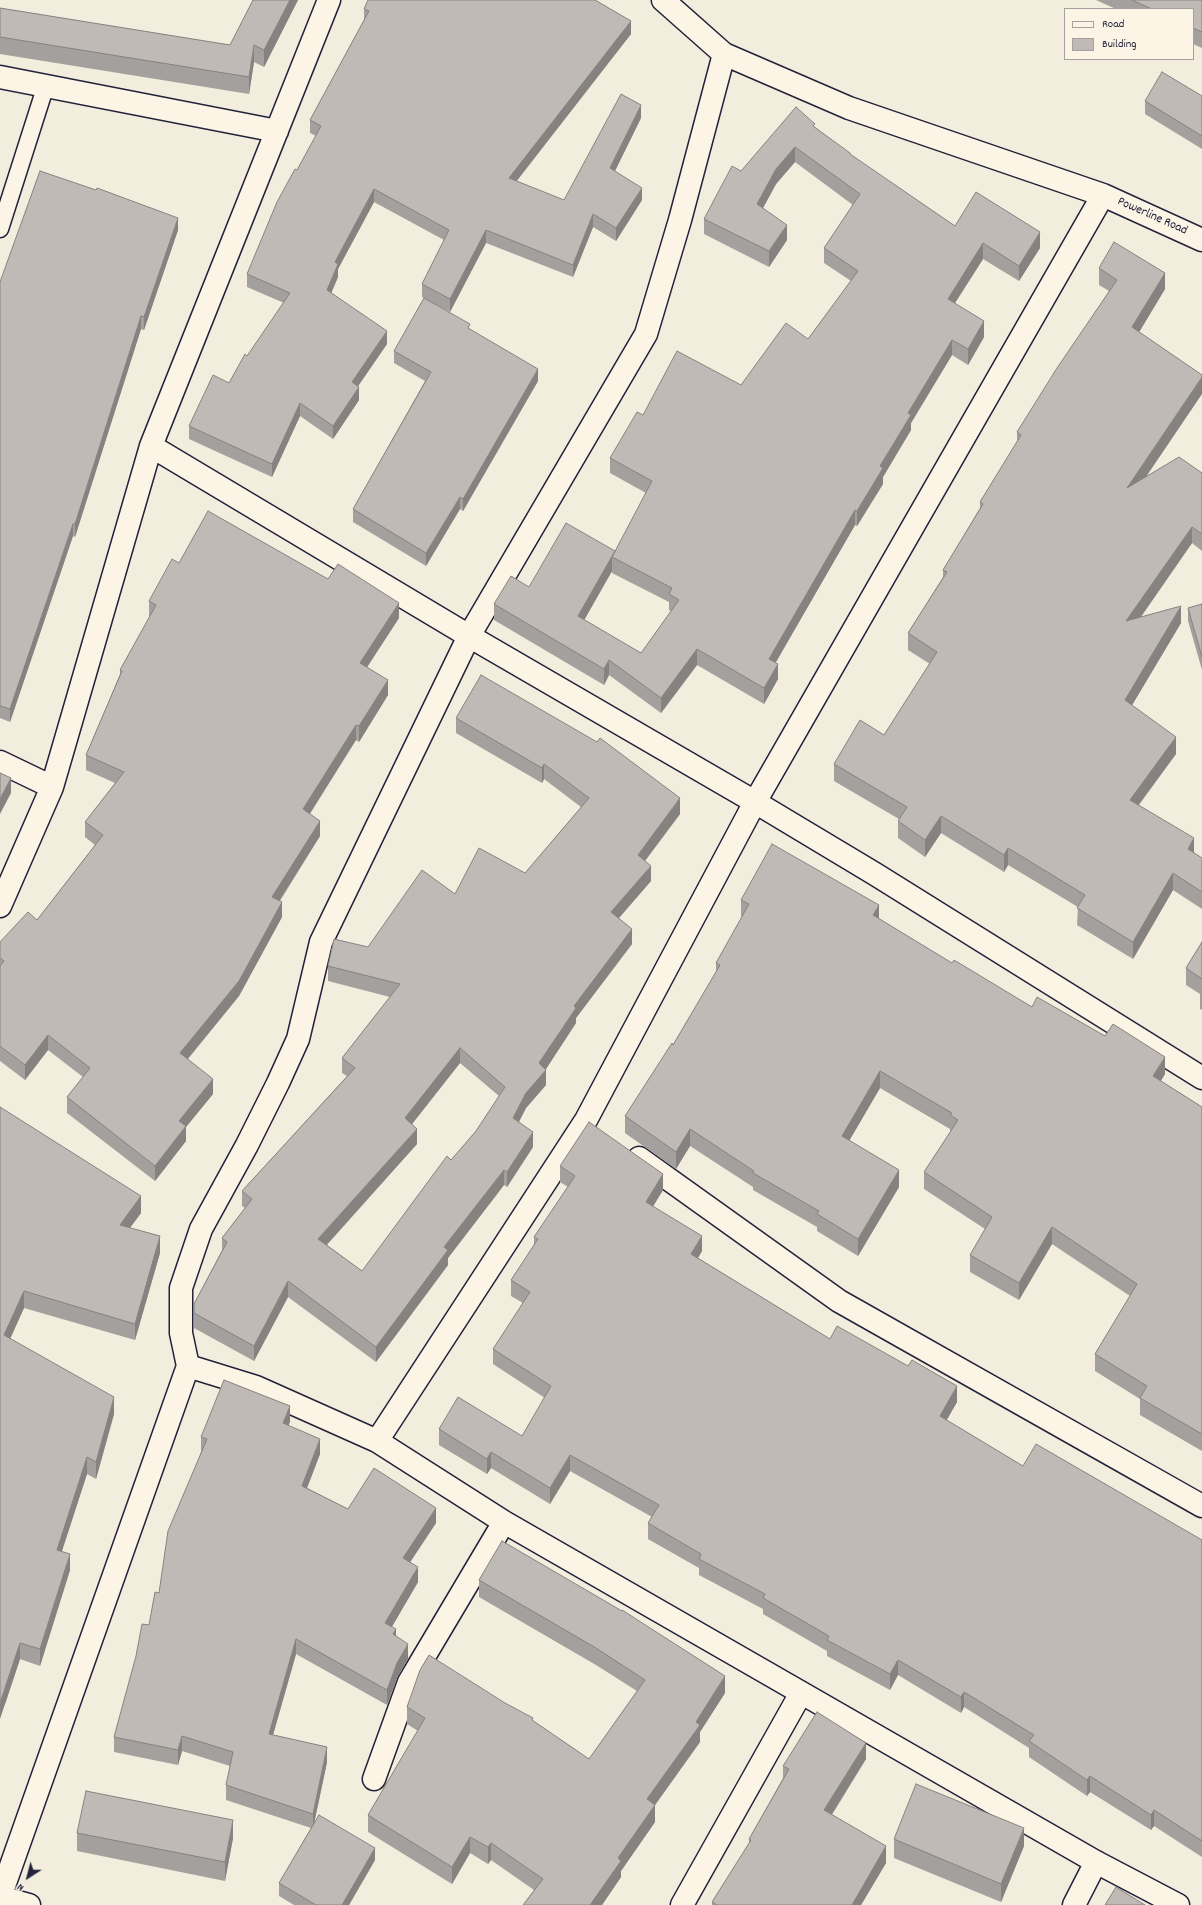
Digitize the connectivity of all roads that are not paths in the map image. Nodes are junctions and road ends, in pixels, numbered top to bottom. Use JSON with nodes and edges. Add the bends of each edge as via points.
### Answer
{"nodes":[{"id":1,"x":329,"y":0,"type":"edge"},
{"id":2,"x":663,"y":0,"type":"edge"},
{"id":3,"x":724,"y":54,"type":"junction"},
{"id":4,"x":0,"y":77,"type":"edge"},
{"id":5,"x":46,"y":85,"type":"junction"},
{"id":6,"x":277,"y":131,"type":"junction"},
{"id":7,"x":1103,"y":195,"type":"junction"},
{"id":8,"x":0,"y":229,"type":"edge"},
{"id":9,"x":1202,"y":240,"type":"edge"},
{"id":10,"x":151,"y":446,"type":"junction"},
{"id":11,"x":469,"y":636,"type":"junction"},
{"id":12,"x":0,"y":762,"type":"edge"},
{"id":13,"x":52,"y":787,"type":"junction"},
{"id":14,"x":755,"y":802,"type":"junction"},
{"id":15,"x":0,"y":906,"type":"edge"},
{"id":16,"x":1202,"y":1078,"type":"edge"},
{"id":17,"x":625,"y":1148,"type":"edge"},
{"id":18,"x":188,"y":1366,"type":"junction"},
{"id":19,"x":377,"y":1441,"type":"junction"},
{"id":20,"x":1202,"y":1506,"type":"edge"},
{"id":21,"x":504,"y":1522,"type":"junction"},
{"id":22,"x":801,"y":1693,"type":"junction"},
{"id":23,"x":374,"y":1779,"type":"dead end"},
{"id":24,"x":1096,"y":1862,"type":"junction"},
{"id":25,"x":0,"y":1897,"type":"edge"},
{"id":26,"x":29,"y":1905,"type":"edge"},
{"id":27,"x":682,"y":1905,"type":"edge"},
{"id":28,"x":1074,"y":1905,"type":"edge"},
{"id":29,"x":1178,"y":1905,"type":"edge"}],
"edges":[{"from":1,"to":6,"type":"street"},
{"from":2,"to":3,"type":"street","name":"Powerline Road"},
{"from":3,"to":7,"type":"street","name":"Powerline Road","via":[[849,108]]},
{"from":3,"to":11,"type":"street","via":[[680,220],[646,334]]},
{"from":4,"to":5,"type":"street"},
{"from":5,"to":6,"type":"street"},
{"from":5,"to":8,"type":"lane"},
{"from":6,"to":10,"type":"street"},
{"from":7,"to":9,"type":"street","name":"Powerline Road"},
{"from":7,"to":14,"type":"street"},
{"from":10,"to":11,"type":"street"},
{"from":10,"to":13,"type":"street"},
{"from":11,"to":14,"type":"street"},
{"from":11,"to":18,"type":"street","via":[[321,942],[298,1039],[247,1145],[201,1229],[181,1288],[181,1333]]},
{"from":12,"to":13,"type":"street"},
{"from":13,"to":15,"type":"street"},
{"from":14,"to":16,"type":"street"},
{"from":14,"to":19,"type":"street","via":[[593,1125]]},
{"from":17,"to":20,"type":"street","via":[[839,1301]]},
{"from":18,"to":19,"type":"street","via":[[256,1387]]},
{"from":18,"to":25,"type":"street"},
{"from":19,"to":21,"type":"street"},
{"from":21,"to":22,"type":"street"},
{"from":21,"to":23,"type":"street","via":[[409,1682]]},
{"from":22,"to":24,"type":"street"},
{"from":22,"to":27,"type":"street"},
{"from":24,"to":28,"type":"street"},
{"from":24,"to":29,"type":"street"},
{"from":25,"to":26,"type":"street"}]}
